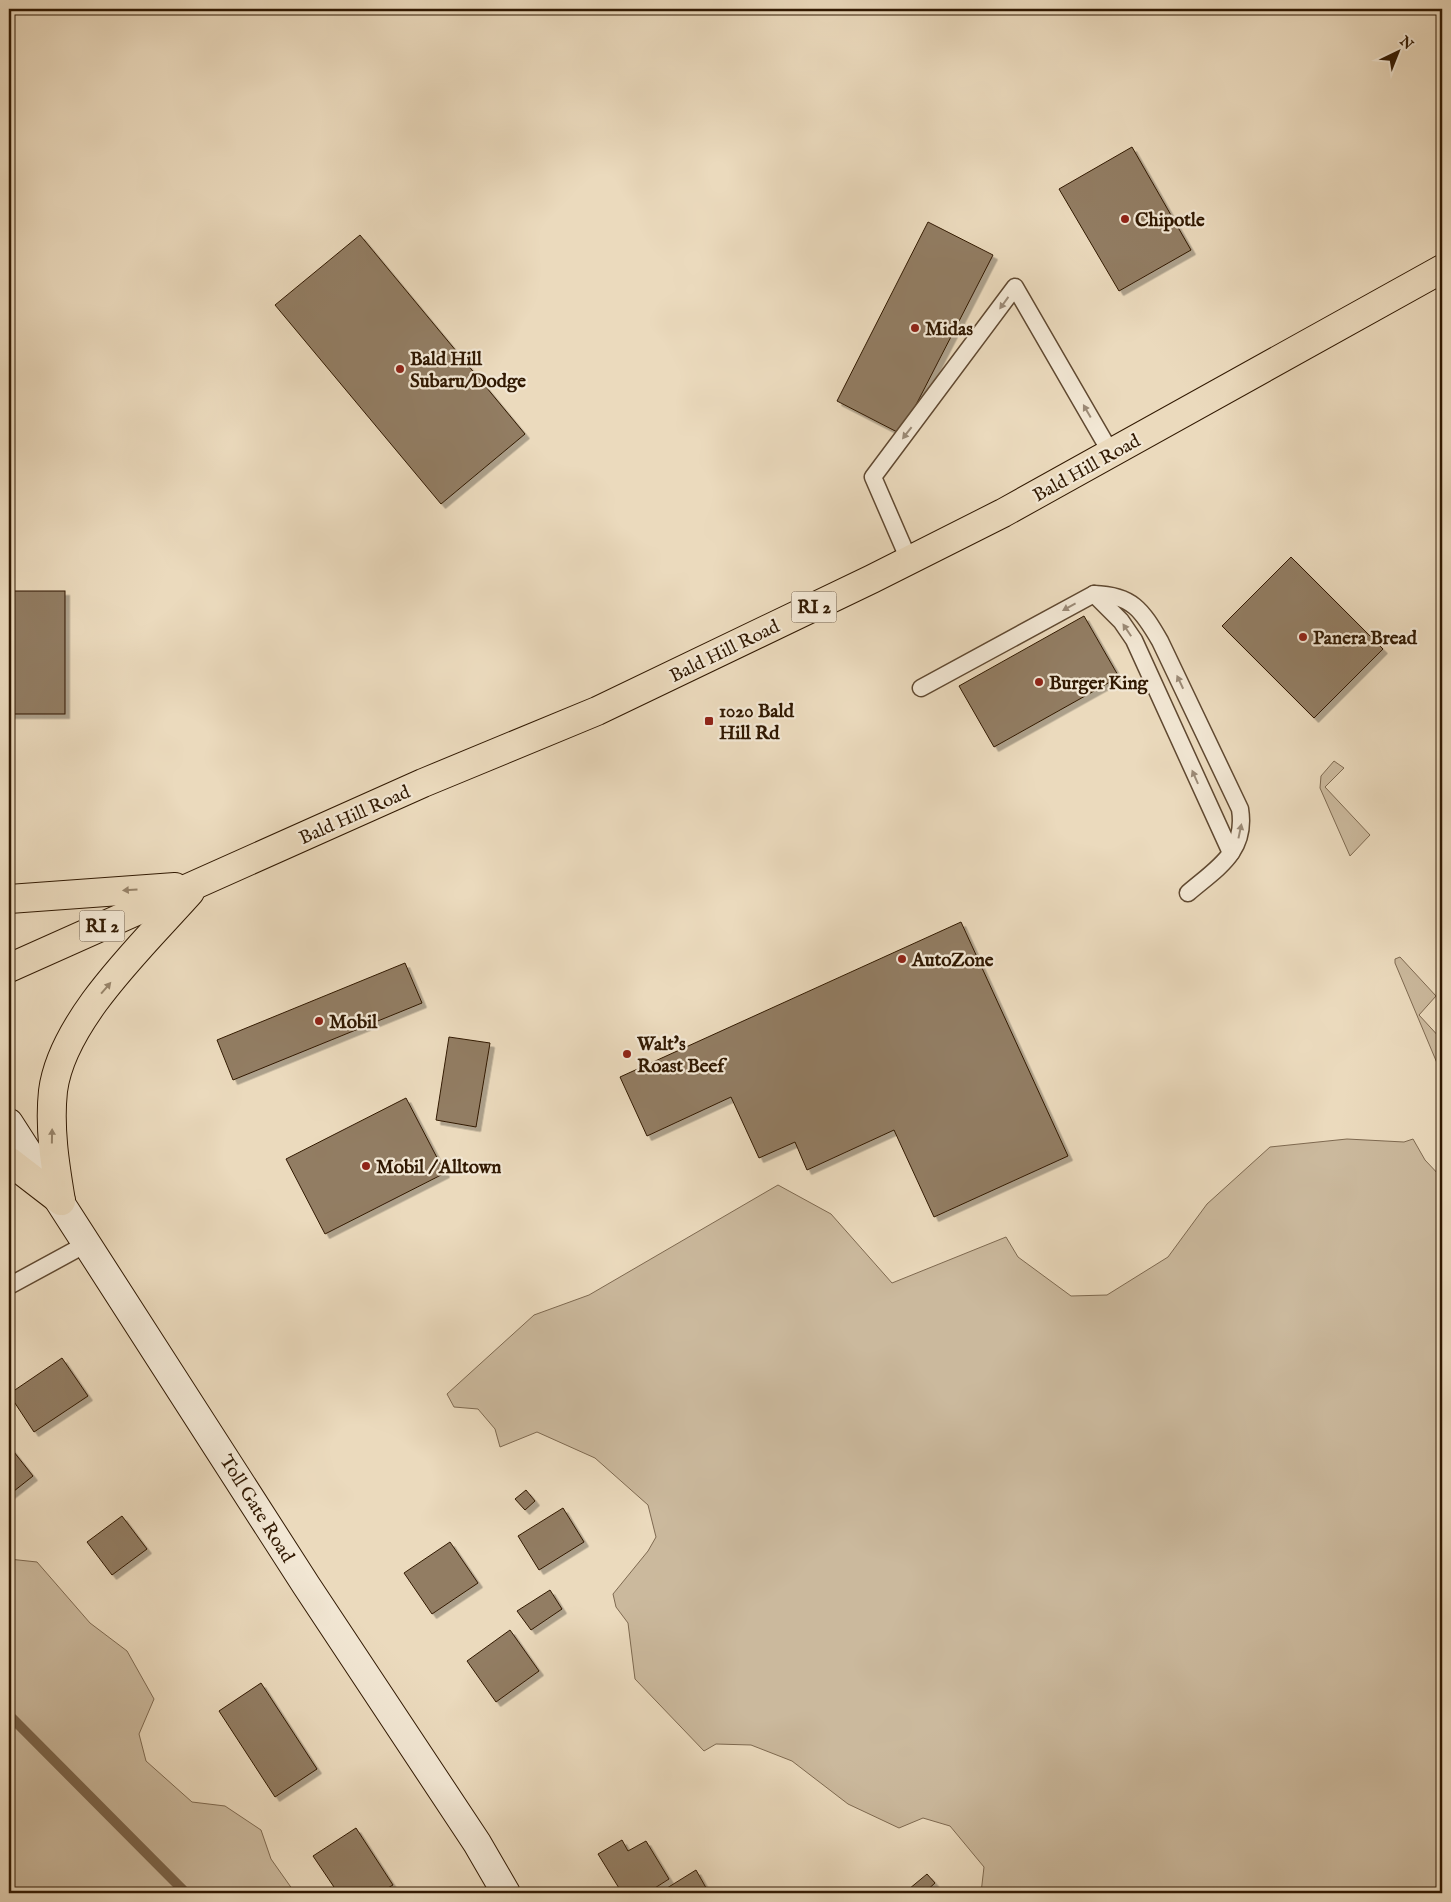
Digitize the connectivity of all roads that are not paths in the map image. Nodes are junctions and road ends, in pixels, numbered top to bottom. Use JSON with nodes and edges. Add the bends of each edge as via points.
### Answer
{"nodes":[{"id":1,"x":1442,"y":269,"type":"edge"},
{"id":2,"x":1111,"y":453,"type":"junction"},
{"id":3,"x":909,"y":560,"type":"junction"},
{"id":4,"x":1094,"y":594,"type":"junction"},
{"id":5,"x":921,"y":688,"type":"dead end"},
{"id":6,"x":1231,"y":852,"type":"junction"},
{"id":7,"x":196,"y":885,"type":"junction"},
{"id":8,"x":1188,"y":893,"type":"dead end"},
{"id":9,"x":9,"y":899,"type":"edge"},
{"id":10,"x":9,"y":968,"type":"edge"},
{"id":11,"x":9,"y":1123,"type":"edge"},
{"id":12,"x":9,"y":1161,"type":"edge"},
{"id":13,"x":61,"y":1201,"type":"junction"},
{"id":14,"x":88,"y":1243,"type":"junction"},
{"id":15,"x":9,"y":1286,"type":"edge"},
{"id":16,"x":506,"y":1893,"type":"edge"}],
"edges":[{"from":1,"to":2,"type":"main road","name":"Bald Hill Road","number":"RI 2"},
{"from":2,"to":3,"type":"main road","name":"Bald Hill Road","number":"RI 2"},
{"from":2,"to":3,"type":"lane","one_way":true,"via":[[1015,287],[873,477]]},
{"from":3,"to":7,"type":"main road","name":"Bald Hill Road","number":"RI 2","via":[[597,711],[422,783]]},
{"from":4,"to":5,"type":"lane","one_way":true},
{"from":6,"to":4,"type":"lane","one_way":true,"via":[[1134,640],[1121,621]]},
{"from":6,"to":4,"type":"lane","one_way":true,"via":[[1237,845],[1243,826],[1240,809],[1160,640],[1145,615],[1128,599]]},
{"from":6,"to":8,"type":"lane"},
{"from":7,"to":9,"type":"main road","one_way":true},
{"from":7,"to":10,"type":"main road","name":"Bald Hill Road","number":"RI 2"},
{"from":13,"to":7,"type":"main road","one_way":true,"via":[[52,1151],[54,1090],[62,1058],[88,1009]]},
{"from":11,"to":13,"type":"main road","name":"Toll Gate Road"},
{"from":12,"to":13,"type":"main road"},
{"from":13,"to":14,"type":"main road","name":"Toll Gate Road"},
{"from":14,"to":15,"type":"lane"},
{"from":14,"to":16,"type":"main road","name":"Toll Gate Road","via":[[306,1585],[477,1843]]}]}
